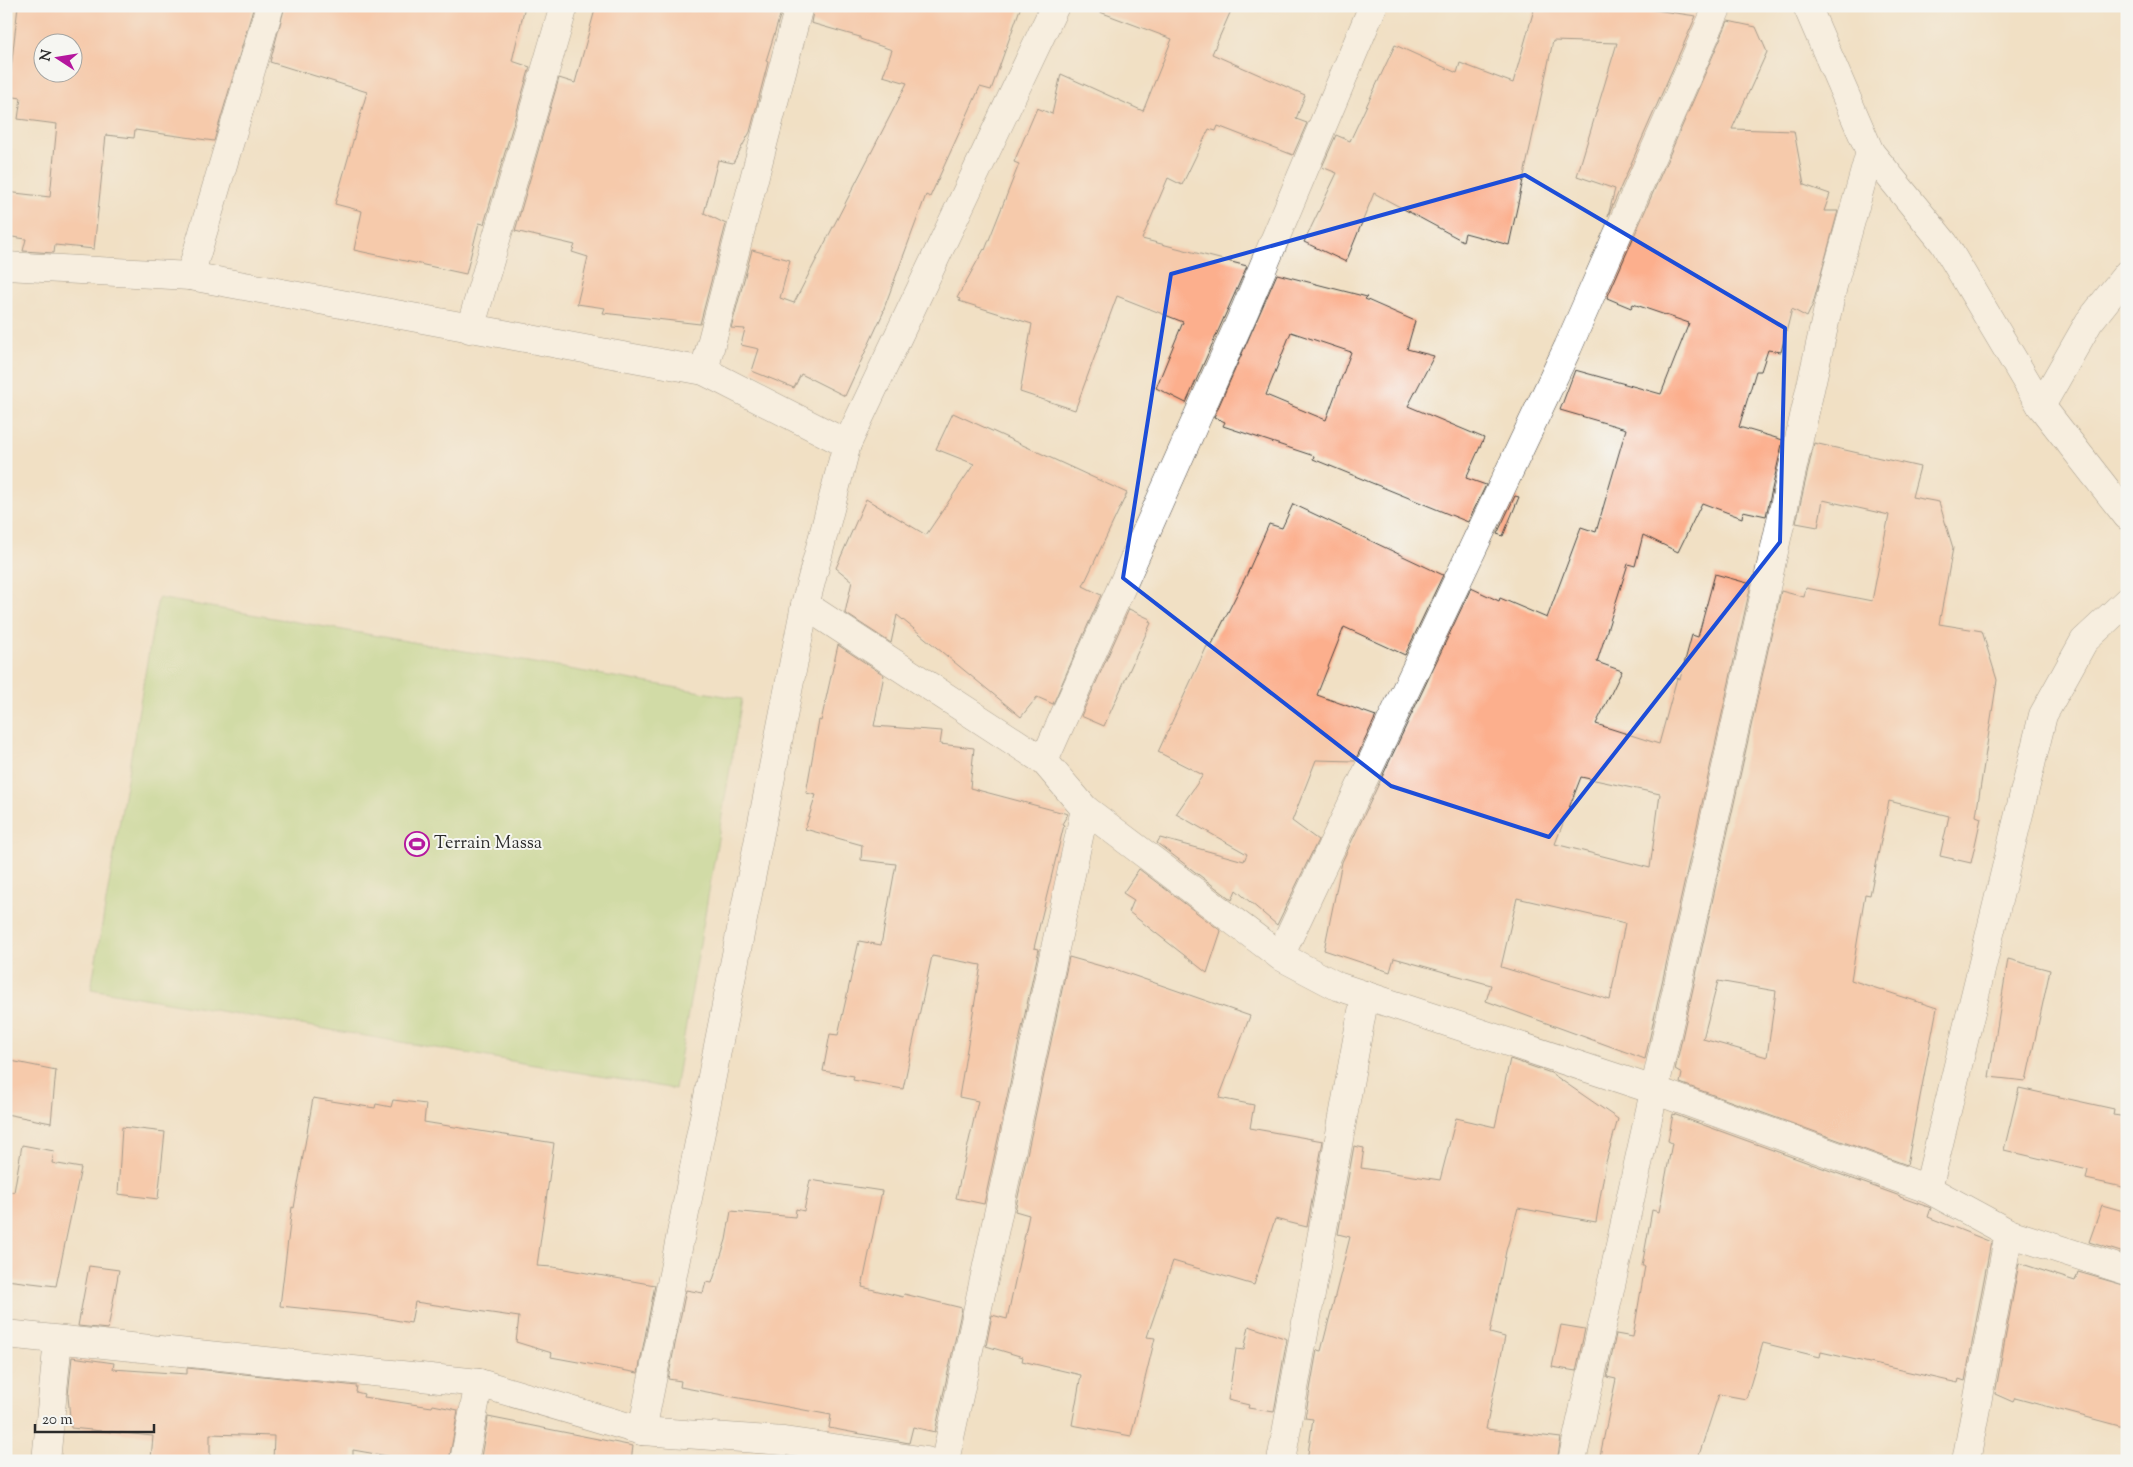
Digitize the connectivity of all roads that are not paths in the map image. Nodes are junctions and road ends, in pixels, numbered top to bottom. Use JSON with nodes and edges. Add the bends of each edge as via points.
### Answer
{"nodes":[{"id":1,"x":270,"y":6,"type":"edge"},
{"id":2,"x":564,"y":6,"type":"edge"},
{"id":3,"x":799,"y":6,"type":"edge"},
{"id":4,"x":1055,"y":6,"type":"edge"},
{"id":5,"x":1373,"y":6,"type":"edge"},
{"id":6,"x":1718,"y":6,"type":"edge"},
{"id":7,"x":1807,"y":6,"type":"edge"},
{"id":8,"x":1870,"y":152,"type":"junction"},
{"id":9,"x":6,"y":266,"type":"edge"},
{"id":10,"x":2127,"y":274,"type":"edge"},
{"id":11,"x":190,"y":276,"type":"junction"},
{"id":12,"x":470,"y":329,"type":"junction"},
{"id":13,"x":704,"y":371,"type":"junction"},
{"id":14,"x":2041,"y":406,"type":"junction"},
{"id":15,"x":847,"y":444,"type":"junction"},
{"id":16,"x":2127,"y":516,"type":"edge"},
{"id":17,"x":2127,"y":600,"type":"edge"},
{"id":18,"x":805,"y":604,"type":"junction"},
{"id":19,"x":1044,"y":761,"type":"junction"},
{"id":20,"x":1085,"y":809,"type":"junction"},
{"id":21,"x":1280,"y":956,"type":"junction"},
{"id":22,"x":1365,"y":995,"type":"junction"},
{"id":23,"x":1654,"y":1090,"type":"junction"},
{"id":24,"x":1928,"y":1189,"type":"junction"},
{"id":25,"x":2009,"y":1233,"type":"junction"},
{"id":26,"x":2127,"y":1271,"type":"edge"},
{"id":27,"x":6,"y":1334,"type":"edge"},
{"id":28,"x":58,"y":1340,"type":"junction"},
{"id":29,"x":479,"y":1383,"type":"junction"},
{"id":30,"x":642,"y":1431,"type":"junction"},
{"id":31,"x":782,"y":1451,"type":"edge"},
{"id":32,"x":46,"y":1461,"type":"edge"},
{"id":33,"x":464,"y":1461,"type":"edge"},
{"id":34,"x":927,"y":1461,"type":"edge"},
{"id":35,"x":945,"y":1461,"type":"edge"},
{"id":36,"x":1282,"y":1461,"type":"edge"},
{"id":37,"x":1572,"y":1461,"type":"edge"},
{"id":38,"x":1966,"y":1461,"type":"edge"}],
"edges":[{"from":1,"to":11,"type":"street"},
{"from":2,"to":12,"type":"street"},
{"from":3,"to":13,"type":"street"},
{"from":4,"to":15,"type":"street"},
{"from":5,"to":19,"type":"street","via":[[1245,310]]},
{"from":6,"to":21,"type":"street","via":[[1563,356]]},
{"from":7,"to":8,"type":"street"},
{"from":8,"to":14,"type":"street","via":[[1944,243]]},
{"from":8,"to":23,"type":"street","via":[[1832,286]]},
{"from":9,"to":11,"type":"street"},
{"from":10,"to":14,"type":"street","via":[[2089,322]]},
{"from":11,"to":12,"type":"street"},
{"from":12,"to":13,"type":"street"},
{"from":13,"to":15,"type":"street"},
{"from":14,"to":16,"type":"street"},
{"from":15,"to":18,"type":"street"},
{"from":17,"to":24,"type":"street","via":[[2084,641],[2043,715]]},
{"from":18,"to":19,"type":"street"},
{"from":18,"to":30,"type":"street"},
{"from":19,"to":20,"type":"street"},
{"from":20,"to":21,"type":"street"},
{"from":20,"to":35,"type":"street"},
{"from":21,"to":22,"type":"street","via":[[1337,986]]},
{"from":22,"to":23,"type":"street"},
{"from":22,"to":36,"type":"street"},
{"from":23,"to":24,"type":"street"},
{"from":23,"to":37,"type":"street"},
{"from":24,"to":25,"type":"street"},
{"from":25,"to":26,"type":"street"},
{"from":25,"to":38,"type":"street"},
{"from":27,"to":28,"type":"street"},
{"from":28,"to":29,"type":"street"},
{"from":28,"to":32,"type":"street"},
{"from":29,"to":30,"type":"street"},
{"from":29,"to":33,"type":"street"},
{"from":30,"to":31,"type":"street"},
{"from":31,"to":34,"type":"street"}]}
